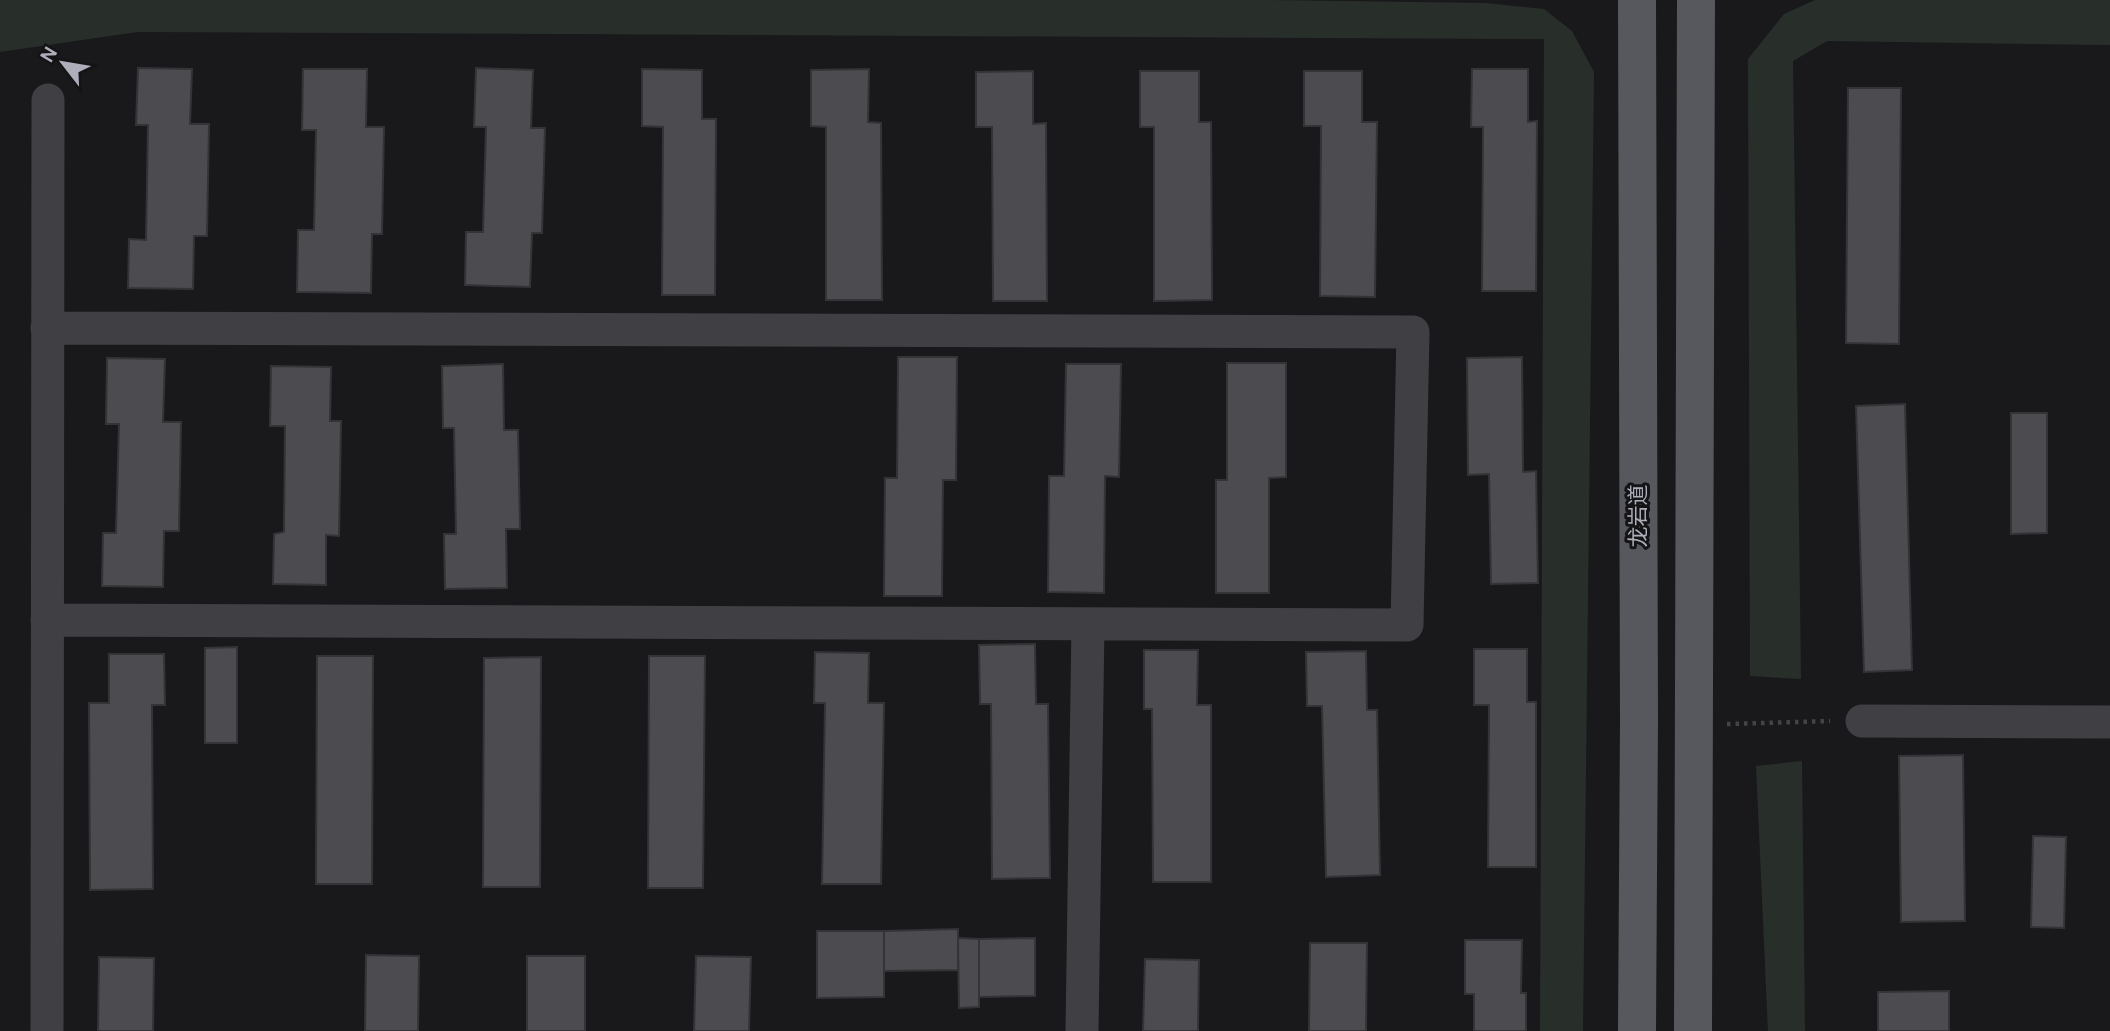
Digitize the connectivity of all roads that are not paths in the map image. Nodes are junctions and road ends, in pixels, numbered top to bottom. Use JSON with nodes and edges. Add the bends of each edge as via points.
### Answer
{"nodes":[{"id":1,"x":1637,"y":0,"type":"edge"},
{"id":2,"x":1696,"y":0,"type":"edge"},
{"id":3,"x":48,"y":100,"type":"dead end"},
{"id":4,"x":47,"y":328,"type":"junction"},
{"id":5,"x":47,"y":620,"type":"junction"},
{"id":6,"x":1088,"y":624,"type":"junction"},
{"id":7,"x":1862,"y":721,"type":"road end"},
{"id":8,"x":2110,"y":722,"type":"edge"},
{"id":9,"x":47,"y":1031,"type":"edge"},
{"id":10,"x":1082,"y":1031,"type":"edge"},
{"id":11,"x":1637,"y":1031,"type":"edge"},
{"id":12,"x":1693,"y":1031,"type":"edge"}],
"edges":[{"from":1,"to":11,"type":"main road","name":"龙岩道"},
{"from":2,"to":12,"type":"main road"},
{"from":3,"to":4,"type":"lane"},
{"from":4,"to":5,"type":"lane"},
{"from":4,"to":6,"type":"lane","via":[[1413,332],[1407,625]]},
{"from":5,"to":6,"type":"lane"},
{"from":5,"to":9,"type":"lane"},
{"from":6,"to":10,"type":"lane"},
{"from":7,"to":8,"type":"lane"}]}
